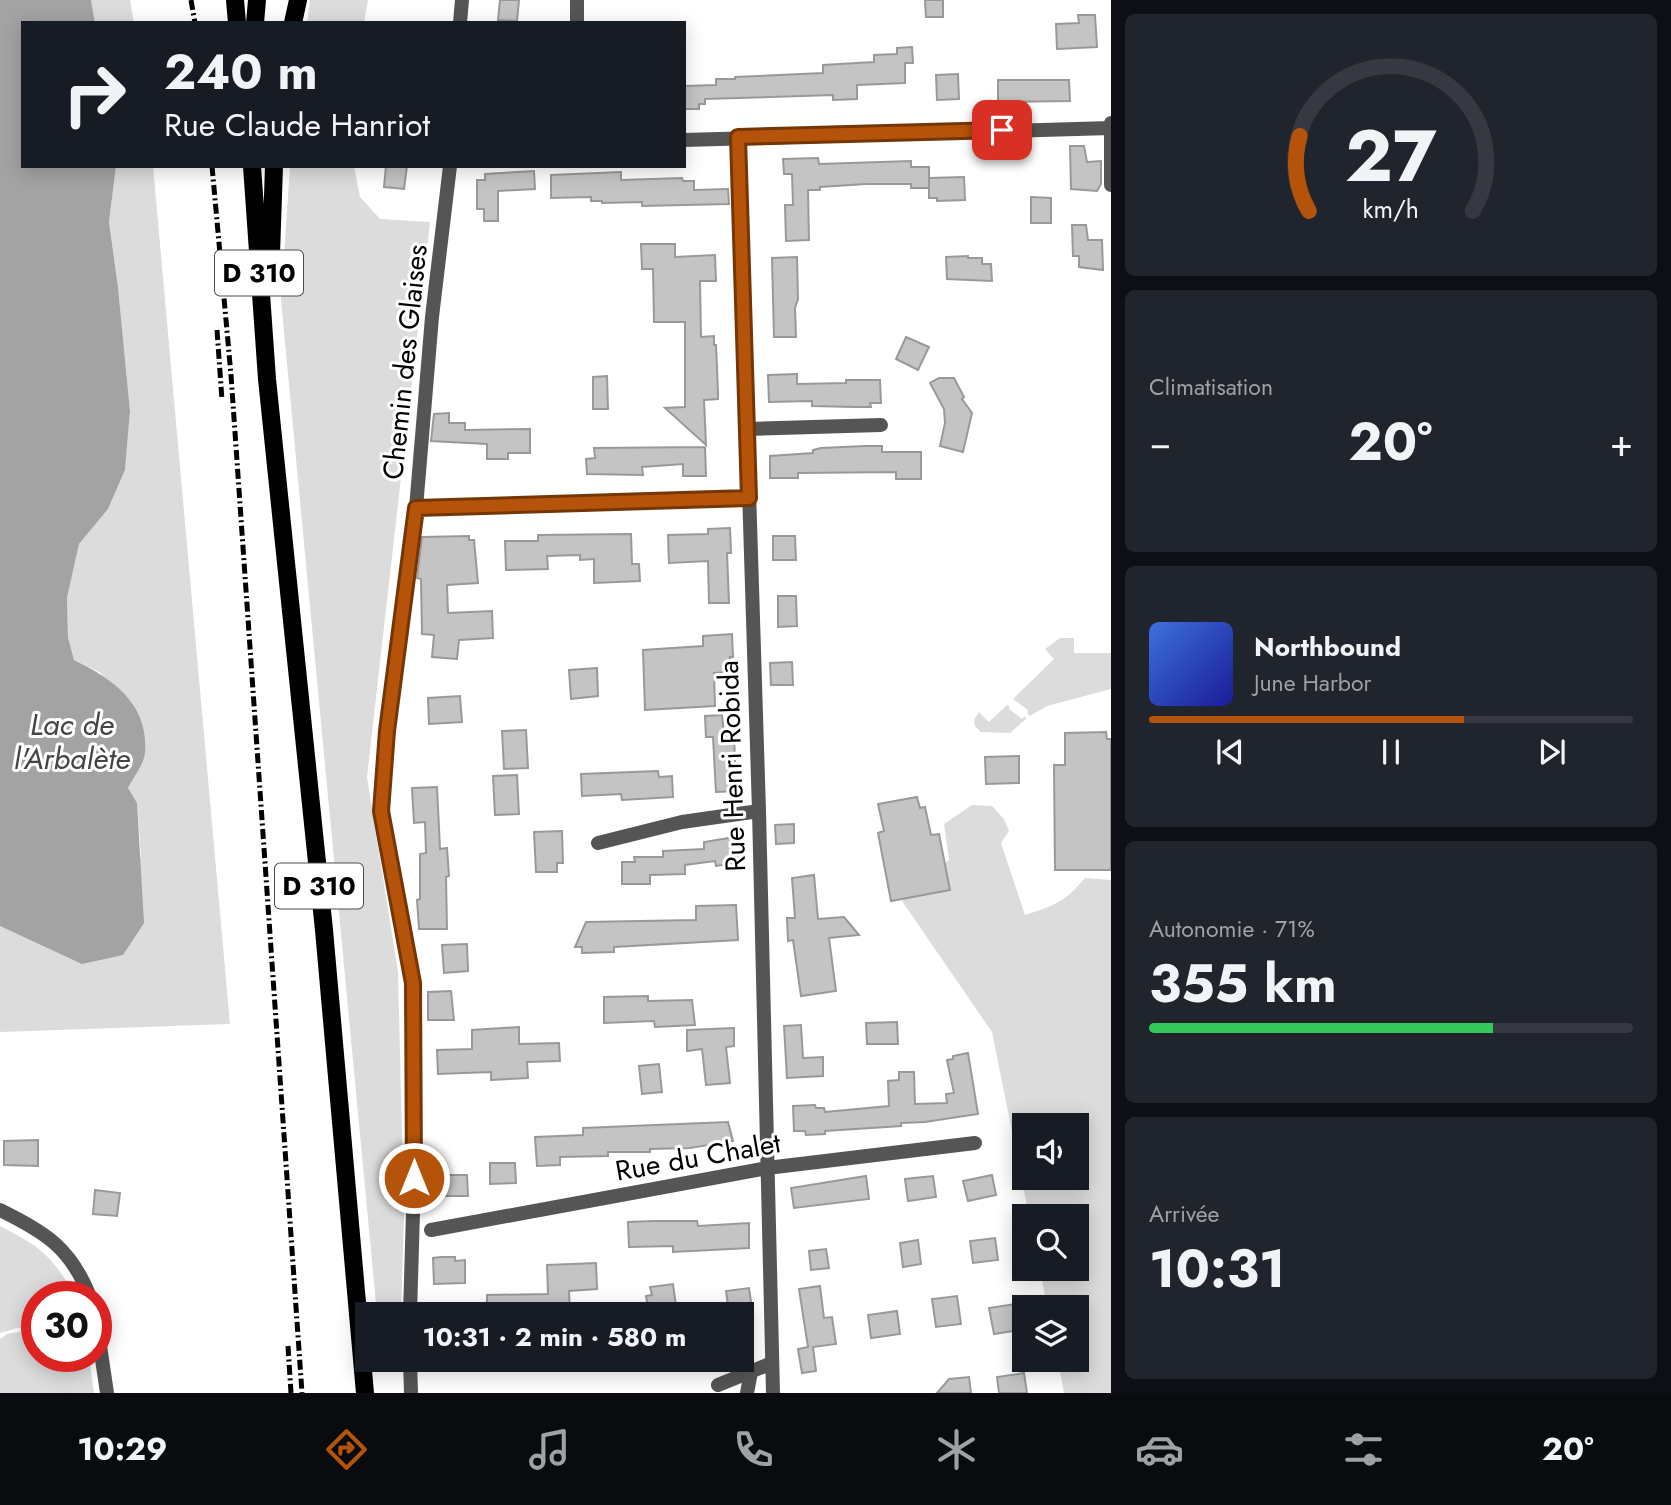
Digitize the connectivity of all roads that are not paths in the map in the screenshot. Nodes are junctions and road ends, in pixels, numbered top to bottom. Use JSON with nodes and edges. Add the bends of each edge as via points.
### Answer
{"nodes":[{"id":1,"x":235,"y":0,"type":"edge"},
{"id":2,"x":257,"y":0,"type":"edge"},
{"id":3,"x":298,"y":0,"type":"edge"},
{"id":4,"x":462,"y":0,"type":"edge"},
{"id":5,"x":577,"y":0,"type":"edge"},
{"id":6,"x":237,"y":21,"type":"edge"},
{"id":7,"x":255,"y":21,"type":"edge"},
{"id":8,"x":293,"y":21,"type":"edge"},
{"id":9,"x":460,"y":21,"type":"edge"},
{"id":10,"x":577,"y":21,"type":"edge"},
{"id":11,"x":1110,"y":126,"type":"edge"},
{"id":12,"x":738,"y":137,"type":"junction"},
{"id":13,"x":686,"y":140,"type":"edge"},
{"id":14,"x":252,"y":168,"type":"edge"},
{"id":15,"x":274,"y":168,"type":"edge"},
{"id":16,"x":450,"y":168,"type":"edge"},
{"id":17,"x":1111,"y":185,"type":"edge"},
{"id":18,"x":267,"y":379,"type":"junction"},
{"id":19,"x":881,"y":425,"type":"dead end"},
{"id":20,"x":748,"y":429,"type":"junction"},
{"id":21,"x":749,"y":498,"type":"junction"},
{"id":22,"x":416,"y":508,"type":"junction"},
{"id":23,"x":758,"y":811,"type":"junction"},
{"id":24,"x":598,"y":843,"type":"dead end"},
{"id":25,"x":975,"y":1143,"type":"dead end"},
{"id":26,"x":767,"y":1168,"type":"junction"},
{"id":27,"x":0,"y":1210,"type":"edge"},
{"id":28,"x":431,"y":1230,"type":"dead end"},
{"id":29,"x":84,"y":1281,"type":"edge"},
{"id":30,"x":410,"y":1302,"type":"edge"},
{"id":31,"x":772,"y":1363,"type":"junction"},
{"id":32,"x":754,"y":1371,"type":"edge"},
{"id":33,"x":104,"y":1372,"type":"edge"},
{"id":34,"x":410,"y":1372,"type":"edge"},
{"id":35,"x":751,"y":1372,"type":"joint"},
{"id":36,"x":718,"y":1385,"type":"dead end"},
{"id":37,"x":107,"y":1393,"type":"edge"},
{"id":38,"x":365,"y":1393,"type":"edge"},
{"id":39,"x":411,"y":1393,"type":"edge"},
{"id":40,"x":747,"y":1393,"type":"edge"},
{"id":41,"x":772,"y":1393,"type":"edge"}],
"edges":[{"from":1,"to":6,"type":"main road"},
{"from":2,"to":7,"type":"main road"},
{"from":3,"to":8,"type":"main road"},
{"from":4,"to":9,"type":"street"},
{"from":5,"to":10,"type":"street"},
{"from":11,"to":12,"type":"street"},
{"from":11,"to":17,"type":"street"},
{"from":12,"to":13,"type":"street"},
{"from":12,"to":20,"type":"street","name":"Rue Henri Robida"},
{"from":14,"to":18,"type":"main road","number":"D 310"},
{"from":15,"to":18,"type":"main road"},
{"from":16,"to":22,"type":"street","name":"Chemin des Glaises"},
{"from":18,"to":38,"type":"main road","number":"D 310","via":[[324,930]]},
{"from":19,"to":20,"type":"street"},
{"from":20,"to":21,"type":"street","name":"Rue Henri Robida"},
{"from":21,"to":22,"type":"street"},
{"from":21,"to":23,"type":"street","name":"Rue Henri Robida"},
{"from":22,"to":30,"type":"street","name":"Chemin des Glaises","via":[[381,811],[413,983]]},
{"from":23,"to":24,"type":"street","via":[[682,822]]},
{"from":23,"to":26,"type":"street","name":"Rue Henri Robida"},
{"from":25,"to":26,"type":"street","name":"Rue du Chalet"},
{"from":26,"to":28,"type":"street","name":"Rue du Chalet"},
{"from":26,"to":31,"type":"street","name":"Rue Henri Robida"},
{"from":27,"to":29,"type":"street","via":[[54,1242]]},
{"from":31,"to":32,"type":"street"},
{"from":31,"to":41,"type":"street","name":"Rue Henri Robida"},
{"from":33,"to":37,"type":"street"},
{"from":34,"to":39,"type":"street"},
{"from":35,"to":36,"type":"street"},
{"from":35,"to":40,"type":"street"}]}
